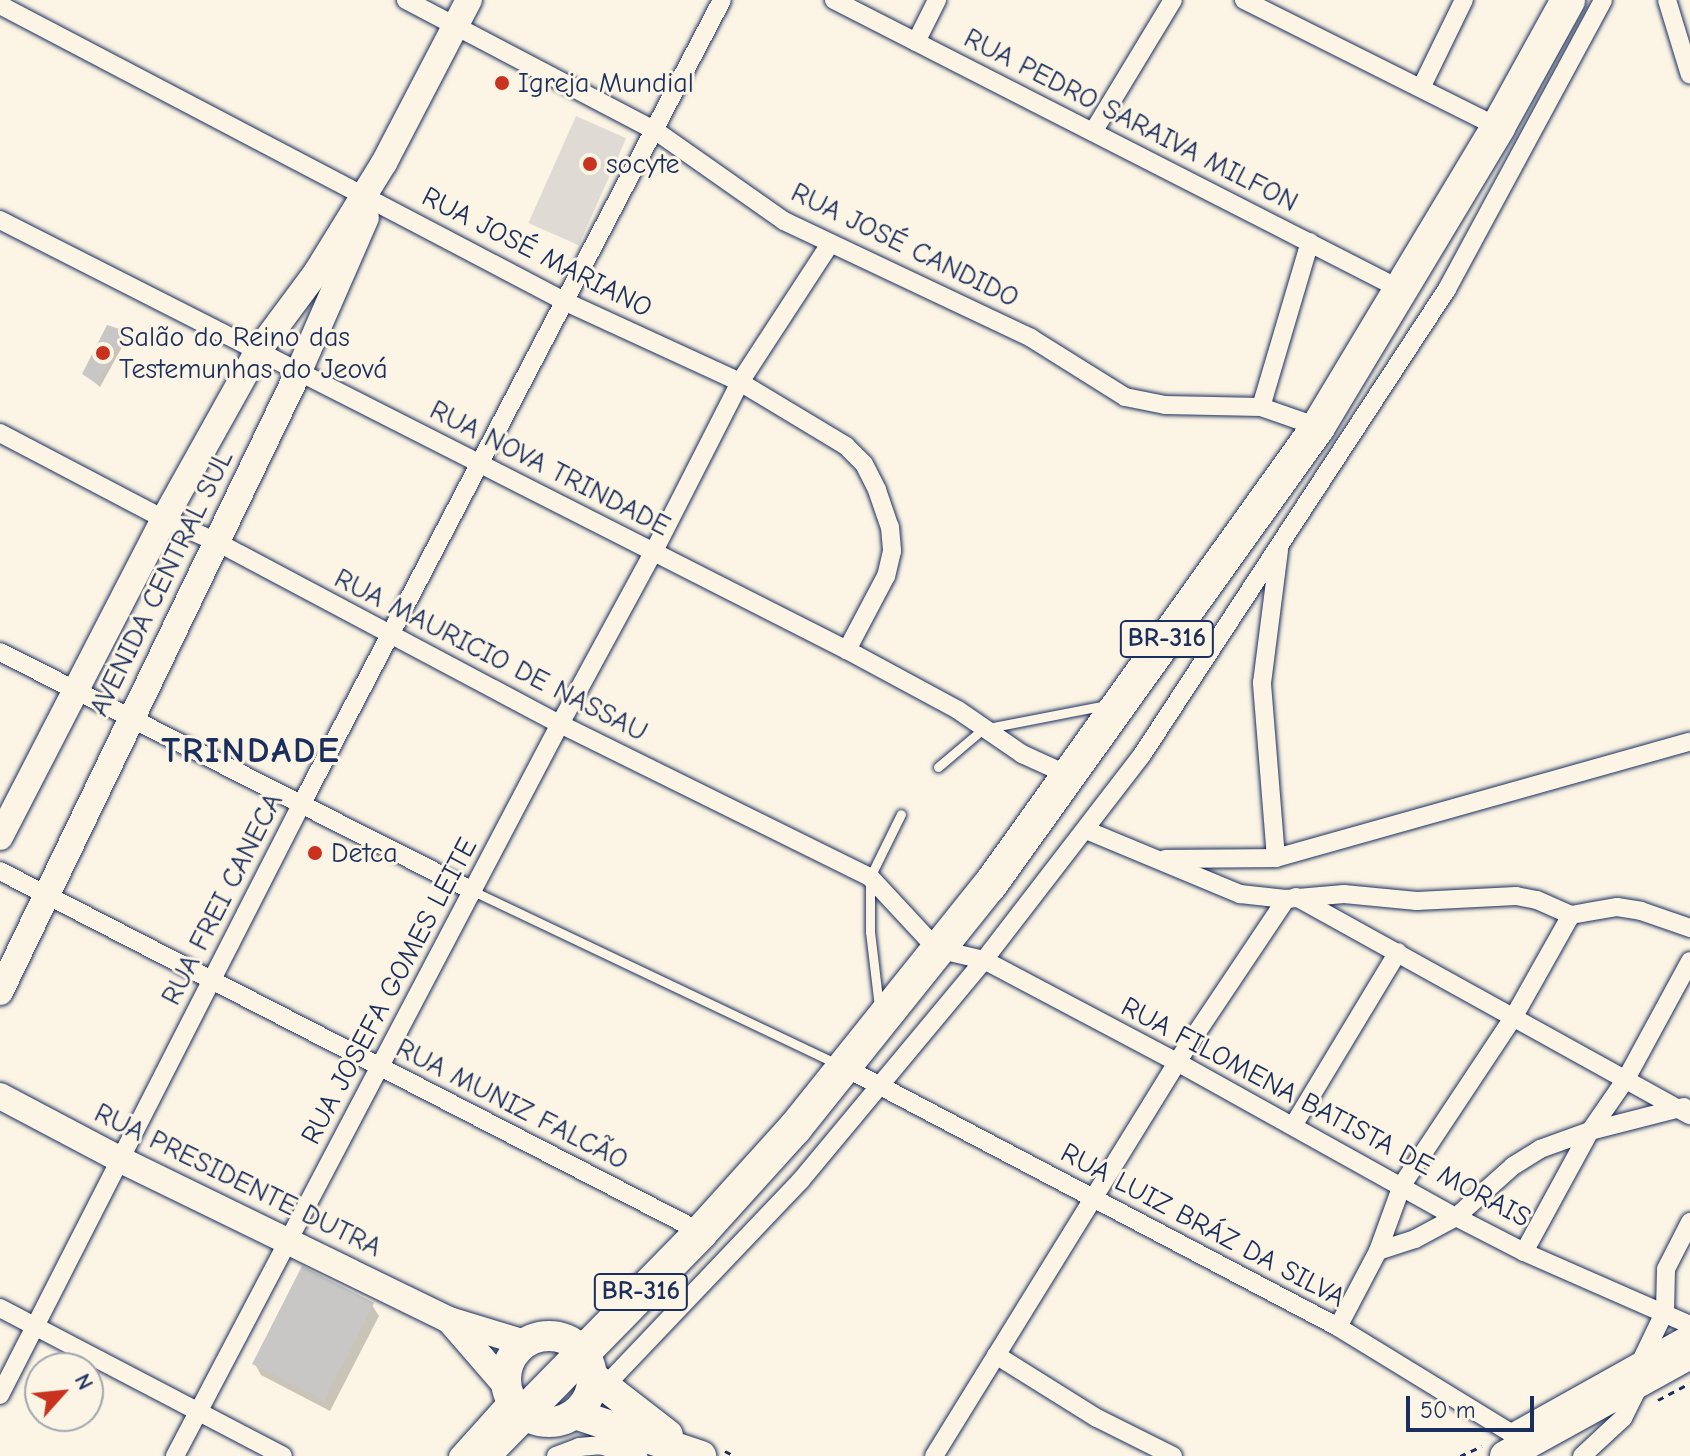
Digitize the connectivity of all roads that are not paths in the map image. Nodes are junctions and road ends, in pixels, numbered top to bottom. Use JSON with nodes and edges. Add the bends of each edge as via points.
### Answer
{"nodes":[{"id":1,"x":406,"y":0,"type":"edge"},
{"id":2,"x":469,"y":0,"type":"edge"},
{"id":3,"x":722,"y":0,"type":"edge"},
{"id":4,"x":834,"y":0,"type":"edge"},
{"id":5,"x":937,"y":0,"type":"edge"},
{"id":6,"x":1173,"y":0,"type":"edge"},
{"id":7,"x":1244,"y":0,"type":"edge"},
{"id":8,"x":1464,"y":0,"type":"edge"},
{"id":9,"x":1568,"y":0,"type":"edge"},
{"id":10,"x":1603,"y":0,"type":"edge"},
{"id":11,"x":1667,"y":0,"type":"edge"},
{"id":12,"x":0,"y":5,"type":"edge"},
{"id":13,"x":456,"y":26,"type":"junction"},
{"id":14,"x":916,"y":42,"type":"junction"},
{"id":15,"x":1690,"y":75,"type":"edge"},
{"id":16,"x":1421,"y":88,"type":"junction"},
{"id":17,"x":1498,"y":127,"type":"junction"},
{"id":18,"x":656,"y":131,"type":"junction"},
{"id":19,"x":1093,"y":132,"type":"junction"},
{"id":20,"x":368,"y":196,"type":"junction"},
{"id":21,"x":0,"y":220,"type":"edge"},
{"id":22,"x":1310,"y":242,"type":"junction"},
{"id":23,"x":830,"y":244,"type":"junction"},
{"id":24,"x":1402,"y":290,"type":"junction"},
{"id":25,"x":566,"y":302,"type":"junction"},
{"id":26,"x":258,"y":351,"type":"junction"},
{"id":27,"x":299,"y":371,"type":"junction"},
{"id":28,"x":740,"y":382,"type":"junction"},
{"id":29,"x":1261,"y":407,"type":"junction"},
{"id":30,"x":1318,"y":427,"type":"junction"},
{"id":31,"x":0,"y":433,"type":"edge"},
{"id":32,"x":481,"y":463,"type":"junction"},
{"id":33,"x":164,"y":519,"type":"junction"},
{"id":34,"x":217,"y":542,"type":"junction"},
{"id":35,"x":1280,"y":546,"type":"junction"},
{"id":36,"x":653,"y":553,"type":"junction"},
{"id":37,"x":391,"y":636,"type":"junction"},
{"id":38,"x":847,"y":650,"type":"junction"},
{"id":39,"x":0,"y":652,"type":"edge"},
{"id":40,"x":76,"y":692,"type":"junction"},
{"id":41,"x":1121,"y":702,"type":"junction"},
{"id":42,"x":131,"y":720,"type":"junction"},
{"id":43,"x":560,"y":724,"type":"junction"},
{"id":44,"x":983,"y":729,"type":"junction"},
{"id":45,"x":1690,"y":742,"type":"edge"},
{"id":46,"x":938,"y":767,"type":"dead end"},
{"id":47,"x":1068,"y":775,"type":"junction"},
{"id":48,"x":301,"y":805,"type":"junction"},
{"id":49,"x":901,"y":814,"type":"dead end"},
{"id":50,"x":1086,"y":830,"type":"junction"},
{"id":51,"x":0,"y":837,"type":"edge"},
{"id":52,"x":1276,"y":858,"type":"junction"},
{"id":53,"x":1155,"y":859,"type":"junction"},
{"id":54,"x":0,"y":871,"type":"edge"},
{"id":55,"x":870,"y":877,"type":"junction"},
{"id":56,"x":473,"y":891,"type":"junction"},
{"id":57,"x":46,"y":896,"type":"junction"},
{"id":58,"x":1291,"y":898,"type":"junction"},
{"id":59,"x":1571,"y":915,"type":"junction"},
{"id":60,"x":1690,"y":928,"type":"edge"},
{"id":61,"x":937,"y":949,"type":"junction"},
{"id":62,"x":1398,"y":952,"type":"junction"},
{"id":63,"x":984,"y":960,"type":"junction"},
{"id":64,"x":1690,"y":961,"type":"edge"},
{"id":65,"x":210,"y":982,"type":"junction"},
{"id":66,"x":0,"y":992,"type":"edge"},
{"id":67,"x":1513,"y":1018,"type":"junction"},
{"id":68,"x":881,"y":1025,"type":"junction"},
{"id":69,"x":1177,"y":1062,"type":"junction"},
{"id":70,"x":379,"y":1067,"type":"junction"},
{"id":71,"x":846,"y":1068,"type":"junction"},
{"id":72,"x":1626,"y":1079,"type":"junction"},
{"id":73,"x":878,"y":1085,"type":"junction"},
{"id":74,"x":0,"y":1096,"type":"edge"},
{"id":75,"x":1686,"y":1110,"type":"edge"},
{"id":76,"x":1293,"y":1126,"type":"junction"},
{"id":77,"x":1590,"y":1131,"type":"junction"},
{"id":78,"x":121,"y":1160,"type":"junction"},
{"id":79,"x":1402,"y":1185,"type":"junction"},
{"id":80,"x":1092,"y":1200,"type":"junction"},
{"id":81,"x":1456,"y":1217,"type":"junction"},
{"id":82,"x":1690,"y":1222,"type":"edge"},
{"id":83,"x":701,"y":1232,"type":"junction"},
{"id":84,"x":288,"y":1242,"type":"junction"},
{"id":85,"x":1378,"y":1251,"type":"junction"},
{"id":86,"x":1524,"y":1252,"type":"junction"},
{"id":87,"x":0,"y":1308,"type":"edge"},
{"id":88,"x":1665,"y":1311,"type":"junction"},
{"id":89,"x":449,"y":1320,"type":"junction"},
{"id":90,"x":1690,"y":1325,"type":"edge"},
{"id":91,"x":36,"y":1327,"type":"junction"},
{"id":92,"x":1338,"y":1327,"type":"junction"},
{"id":93,"x":1690,"y":1333,"type":"edge"},
{"id":94,"x":525,"y":1343,"type":"junction"},
{"id":95,"x":1690,"y":1354,"type":"edge"},
{"id":96,"x":996,"y":1355,"type":"junction"},
{"id":97,"x":1643,"y":1368,"type":"junction"},
{"id":98,"x":593,"y":1372,"type":"junction"},
{"id":99,"x":0,"y":1395,"type":"edge"},
{"id":100,"x":514,"y":1400,"type":"junction"},
{"id":101,"x":199,"y":1411,"type":"junction"},
{"id":102,"x":575,"y":1414,"type":"junction"},
{"id":103,"x":1514,"y":1445,"type":"edge"},
{"id":104,"x":693,"y":1452,"type":"edge"},
{"id":105,"x":557,"y":1455,"type":"edge"},
{"id":106,"x":175,"y":1456,"type":"edge"},
{"id":107,"x":283,"y":1456,"type":"edge"},
{"id":108,"x":458,"y":1456,"type":"edge"},
{"id":109,"x":482,"y":1456,"type":"edge"},
{"id":110,"x":638,"y":1456,"type":"edge"},
{"id":111,"x":934,"y":1456,"type":"edge"},
{"id":112,"x":1173,"y":1456,"type":"edge"},
{"id":113,"x":1582,"y":1456,"type":"edge"}],
"edges":[{"from":1,"to":13,"type":"street","name":"RUA JOSÉ CANDIDO"},
{"from":2,"to":13,"type":"main road"},
{"from":3,"to":18,"type":"street","name":"RUA FREI CANECA"},
{"from":4,"to":14,"type":"street","name":"RUA PEDRO SARAIVA MILFON"},
{"from":5,"to":14,"type":"street"},
{"from":6,"to":19,"type":"street"},
{"from":7,"to":16,"type":"street"},
{"from":8,"to":16,"type":"street"},
{"from":9,"to":17,"type":"highway","number":"BR-316"},
{"from":10,"to":35,"type":"street","via":[[1447,289]]},
{"from":11,"to":15,"type":"street"},
{"from":12,"to":20,"type":"street","name":"RUA JOSÉ MARIANO"},
{"from":13,"to":18,"type":"street","name":"RUA JOSÉ CANDIDO"},
{"from":13,"to":20,"type":"main road"},
{"from":14,"to":19,"type":"street","name":"RUA PEDRO SARAIVA MILFON"},
{"from":16,"to":17,"type":"street"},
{"from":17,"to":24,"type":"highway","number":"BR-316"},
{"from":18,"to":23,"type":"street","name":"RUA JOSÉ CANDIDO","via":[[784,221]]},
{"from":18,"to":25,"type":"street","name":"RUA FREI CANECA"},
{"from":19,"to":22,"type":"street","name":"RUA PEDRO SARAIVA MILFON"},
{"from":20,"to":25,"type":"street","name":"RUA JOSÉ MARIANO"},
{"from":20,"to":26,"type":"main road","name":"AVENIDA CENTRAL SUL"},
{"from":20,"to":27,"type":"main road","name":"AVENIDA CENTRAL SUL"},
{"from":21,"to":26,"type":"street","name":"RUA NOVA TRINDADE"},
{"from":22,"to":24,"type":"street","name":"RUA PEDRO SARAIVA MILFON"},
{"from":22,"to":29,"type":"street"},
{"from":23,"to":28,"type":"street","name":"RUA JOSEFA GOMES LEITE"},
{"from":23,"to":29,"type":"street","name":"RUA JOSÉ CANDIDO","via":[[1031,338],[1125,397],[1165,405]]},
{"from":24,"to":30,"type":"highway","number":"BR-316"},
{"from":25,"to":28,"type":"street","name":"RUA JOSÉ MARIANO"},
{"from":25,"to":32,"type":"street","name":"RUA FREI CANECA"},
{"from":26,"to":27,"type":"street","name":"RUA NOVA TRINDADE"},
{"from":26,"to":33,"type":"main road","name":"AVENIDA CENTRAL SUL"},
{"from":27,"to":32,"type":"street","name":"RUA NOVA TRINDADE"},
{"from":27,"to":34,"type":"main road","name":"AVENIDA CENTRAL SUL"},
{"from":28,"to":36,"type":"street","name":"RUA JOSEFA GOMES LEITE"},
{"from":28,"to":38,"type":"street","name":"RUA JOSÉ MARIANO","via":[[846,446],[864,464],[877,490],[892,551],[886,576]]},
{"from":29,"to":30,"type":"street","name":"RUA JOSÉ CANDIDO"},
{"from":30,"to":41,"type":"highway","number":"BR-316"},
{"from":31,"to":33,"type":"street","name":"RUA MAURICIO DE NASSAU"},
{"from":32,"to":36,"type":"street","name":"RUA NOVA TRINDADE"},
{"from":32,"to":37,"type":"street","name":"RUA FREI CANECA"},
{"from":33,"to":34,"type":"street","name":"RUA MAURICIO DE NASSAU"},
{"from":33,"to":40,"type":"main road","name":"AVENIDA CENTRAL SUL"},
{"from":34,"to":37,"type":"street","name":"RUA MAURICIO DE NASSAU"},
{"from":34,"to":42,"type":"main road","name":"AVENIDA CENTRAL SUL"},
{"from":35,"to":50,"type":"street","via":[[1169,717]]},
{"from":35,"to":52,"type":"street","via":[[1262,683]]},
{"from":36,"to":38,"type":"street","name":"RUA NOVA TRINDADE"},
{"from":36,"to":43,"type":"street","name":"RUA JOSEFA GOMES LEITE"},
{"from":37,"to":43,"type":"street","name":"RUA MAURICIO DE NASSAU"},
{"from":37,"to":48,"type":"street","name":"RUA FREI CANECA"},
{"from":38,"to":44,"type":"street","name":"RUA NOVA TRINDADE"},
{"from":39,"to":40,"type":"street"},
{"from":40,"to":42,"type":"street"},
{"from":40,"to":51,"type":"main road","name":"AVENIDA CENTRAL SUL"},
{"from":41,"to":44,"type":"lane"},
{"from":41,"to":47,"type":"highway","number":"BR-316"},
{"from":42,"to":48,"type":"street"},
{"from":42,"to":57,"type":"main road","name":"AVENIDA CENTRAL SUL"},
{"from":43,"to":55,"type":"street","name":"RUA MAURICIO DE NASSAU"},
{"from":43,"to":56,"type":"street","name":"RUA JOSEFA GOMES LEITE"},
{"from":44,"to":46,"type":"lane"},
{"from":44,"to":47,"type":"street","name":"RUA NOVA TRINDADE"},
{"from":45,"to":52,"type":"street"},
{"from":47,"to":61,"type":"highway","number":"BR-316"},
{"from":48,"to":56,"type":"street"},
{"from":48,"to":65,"type":"street","name":"RUA FREI CANECA"},
{"from":49,"to":55,"type":"lane"},
{"from":50,"to":53,"type":"street"},
{"from":50,"to":63,"type":"street"},
{"from":52,"to":53,"type":"street"},
{"from":53,"to":58,"type":"street","via":[[1221,889]]},
{"from":54,"to":57,"type":"street","name":"RUA MUNIZ FALCÃO"},
{"from":55,"to":61,"type":"street","name":"RUA MAURICIO DE NASSAU"},
{"from":55,"to":68,"type":"lane","via":[[870,932]]},
{"from":56,"to":70,"type":"street","name":"RUA JOSEFA GOMES LEITE"},
{"from":56,"to":71,"type":"lane"},
{"from":57,"to":65,"type":"street","name":"RUA MUNIZ FALCÃO"},
{"from":57,"to":66,"type":"main road","name":"AVENIDA CENTRAL SUL"},
{"from":58,"to":59,"type":"street","via":[[1344,894],[1417,901],[1516,896]]},
{"from":58,"to":62,"type":"street"},
{"from":58,"to":69,"type":"street"},
{"from":59,"to":60,"type":"street","via":[[1617,907]]},
{"from":59,"to":67,"type":"street"},
{"from":61,"to":63,"type":"street","name":"RUA FILOMENA BATISTA DE MORAIS"},
{"from":61,"to":68,"type":"highway","number":"BR-316"},
{"from":62,"to":67,"type":"street"},
{"from":62,"to":76,"type":"street"},
{"from":63,"to":69,"type":"street","name":"RUA FILOMENA BATISTA DE MORAIS"},
{"from":63,"to":73,"type":"street"},
{"from":64,"to":72,"type":"street"},
{"from":65,"to":70,"type":"street","name":"RUA MUNIZ FALCÃO"},
{"from":65,"to":78,"type":"street","name":"RUA FREI CANECA"},
{"from":67,"to":72,"type":"street"},
{"from":67,"to":79,"type":"street"},
{"from":68,"to":71,"type":"highway","number":"BR-316"},
{"from":69,"to":76,"type":"street","name":"RUA FILOMENA BATISTA DE MORAIS"},
{"from":69,"to":80,"type":"street"},
{"from":70,"to":83,"type":"street","name":"RUA MUNIZ FALCÃO"},
{"from":70,"to":84,"type":"street","name":"RUA JOSEFA GOMES LEITE"},
{"from":71,"to":73,"type":"street","name":"RUA LUIZ BRÁZ DA SILVA"},
{"from":71,"to":83,"type":"highway","number":"BR-316"},
{"from":72,"to":75,"type":"street"},
{"from":72,"to":77,"type":"street"},
{"from":73,"to":80,"type":"street","name":"RUA LUIZ BRÁZ DA SILVA"},
{"from":73,"to":98,"type":"street","via":[[801,1180]]},
{"from":74,"to":78,"type":"main road","name":"RUA PRESIDENTE DUTRA"},
{"from":75,"to":77,"type":"street"},
{"from":76,"to":79,"type":"street","name":"RUA FILOMENA BATISTA DE MORAIS"},
{"from":77,"to":81,"type":"street","via":[[1526,1157]]},
{"from":77,"to":86,"type":"street"},
{"from":78,"to":84,"type":"main road","name":"RUA PRESIDENTE DUTRA"},
{"from":78,"to":91,"type":"street","name":"RUA FREI CANECA"},
{"from":79,"to":81,"type":"street","name":"RUA FILOMENA BATISTA DE MORAIS"},
{"from":79,"to":85,"type":"street"},
{"from":80,"to":92,"type":"street","name":"RUA LUIZ BRÁZ DA SILVA"},
{"from":80,"to":96,"type":"street"},
{"from":81,"to":85,"type":"street"},
{"from":81,"to":86,"type":"street","name":"RUA FILOMENA BATISTA DE MORAIS"},
{"from":82,"to":88,"type":"street","via":[[1666,1269]]},
{"from":83,"to":98,"type":"highway","number":"BR-316"},
{"from":84,"to":89,"type":"main road","name":"RUA PRESIDENTE DUTRA"},
{"from":84,"to":101,"type":"street","name":"RUA JOSEFA GOMES LEITE"},
{"from":85,"to":92,"type":"street"},
{"from":86,"to":88,"type":"street","name":"RUA FILOMENA BATISTA DE MORAIS"},
{"from":87,"to":91,"type":"street"},
{"from":88,"to":90,"type":"street","name":"RUA FILOMENA BATISTA DE MORAIS"},
{"from":88,"to":97,"type":"street"},
{"from":89,"to":94,"type":"main road"},
{"from":89,"to":100,"type":"main road"},
{"from":91,"to":99,"type":"street","name":"RUA FREI CANECA"},
{"from":91,"to":101,"type":"street"},
{"from":92,"to":103,"type":"street","name":"RUA LUIZ BRÁZ DA SILVA"},
{"from":93,"to":97,"type":"street"},
{"from":94,"to":98,"type":"main road","via":[[556,1336]]},
{"from":94,"to":100,"type":"main road","via":[[509,1362]]},
{"from":95,"to":97,"type":"main road"},
{"from":96,"to":111,"type":"street"},
{"from":96,"to":112,"type":"street","via":[[1097,1418]]},
{"from":97,"to":103,"type":"main road"},
{"from":97,"to":113,"type":"street","via":[[1623,1418]]},
{"from":98,"to":100,"type":"highway","number":"BR-316"},
{"from":98,"to":102,"type":"main road","via":[[585,1403]]},
{"from":98,"to":104,"type":"main road"},
{"from":100,"to":102,"type":"main road","via":[[547,1422]]},
{"from":100,"to":108,"type":"street"},
{"from":100,"to":109,"type":"highway","number":"BR-316"},
{"from":101,"to":106,"type":"street","name":"RUA JOSEFA GOMES LEITE"},
{"from":101,"to":107,"type":"street"},
{"from":102,"to":104,"type":"main road"},
{"from":105,"to":110,"type":"street","via":[[600,1445]]}]}
